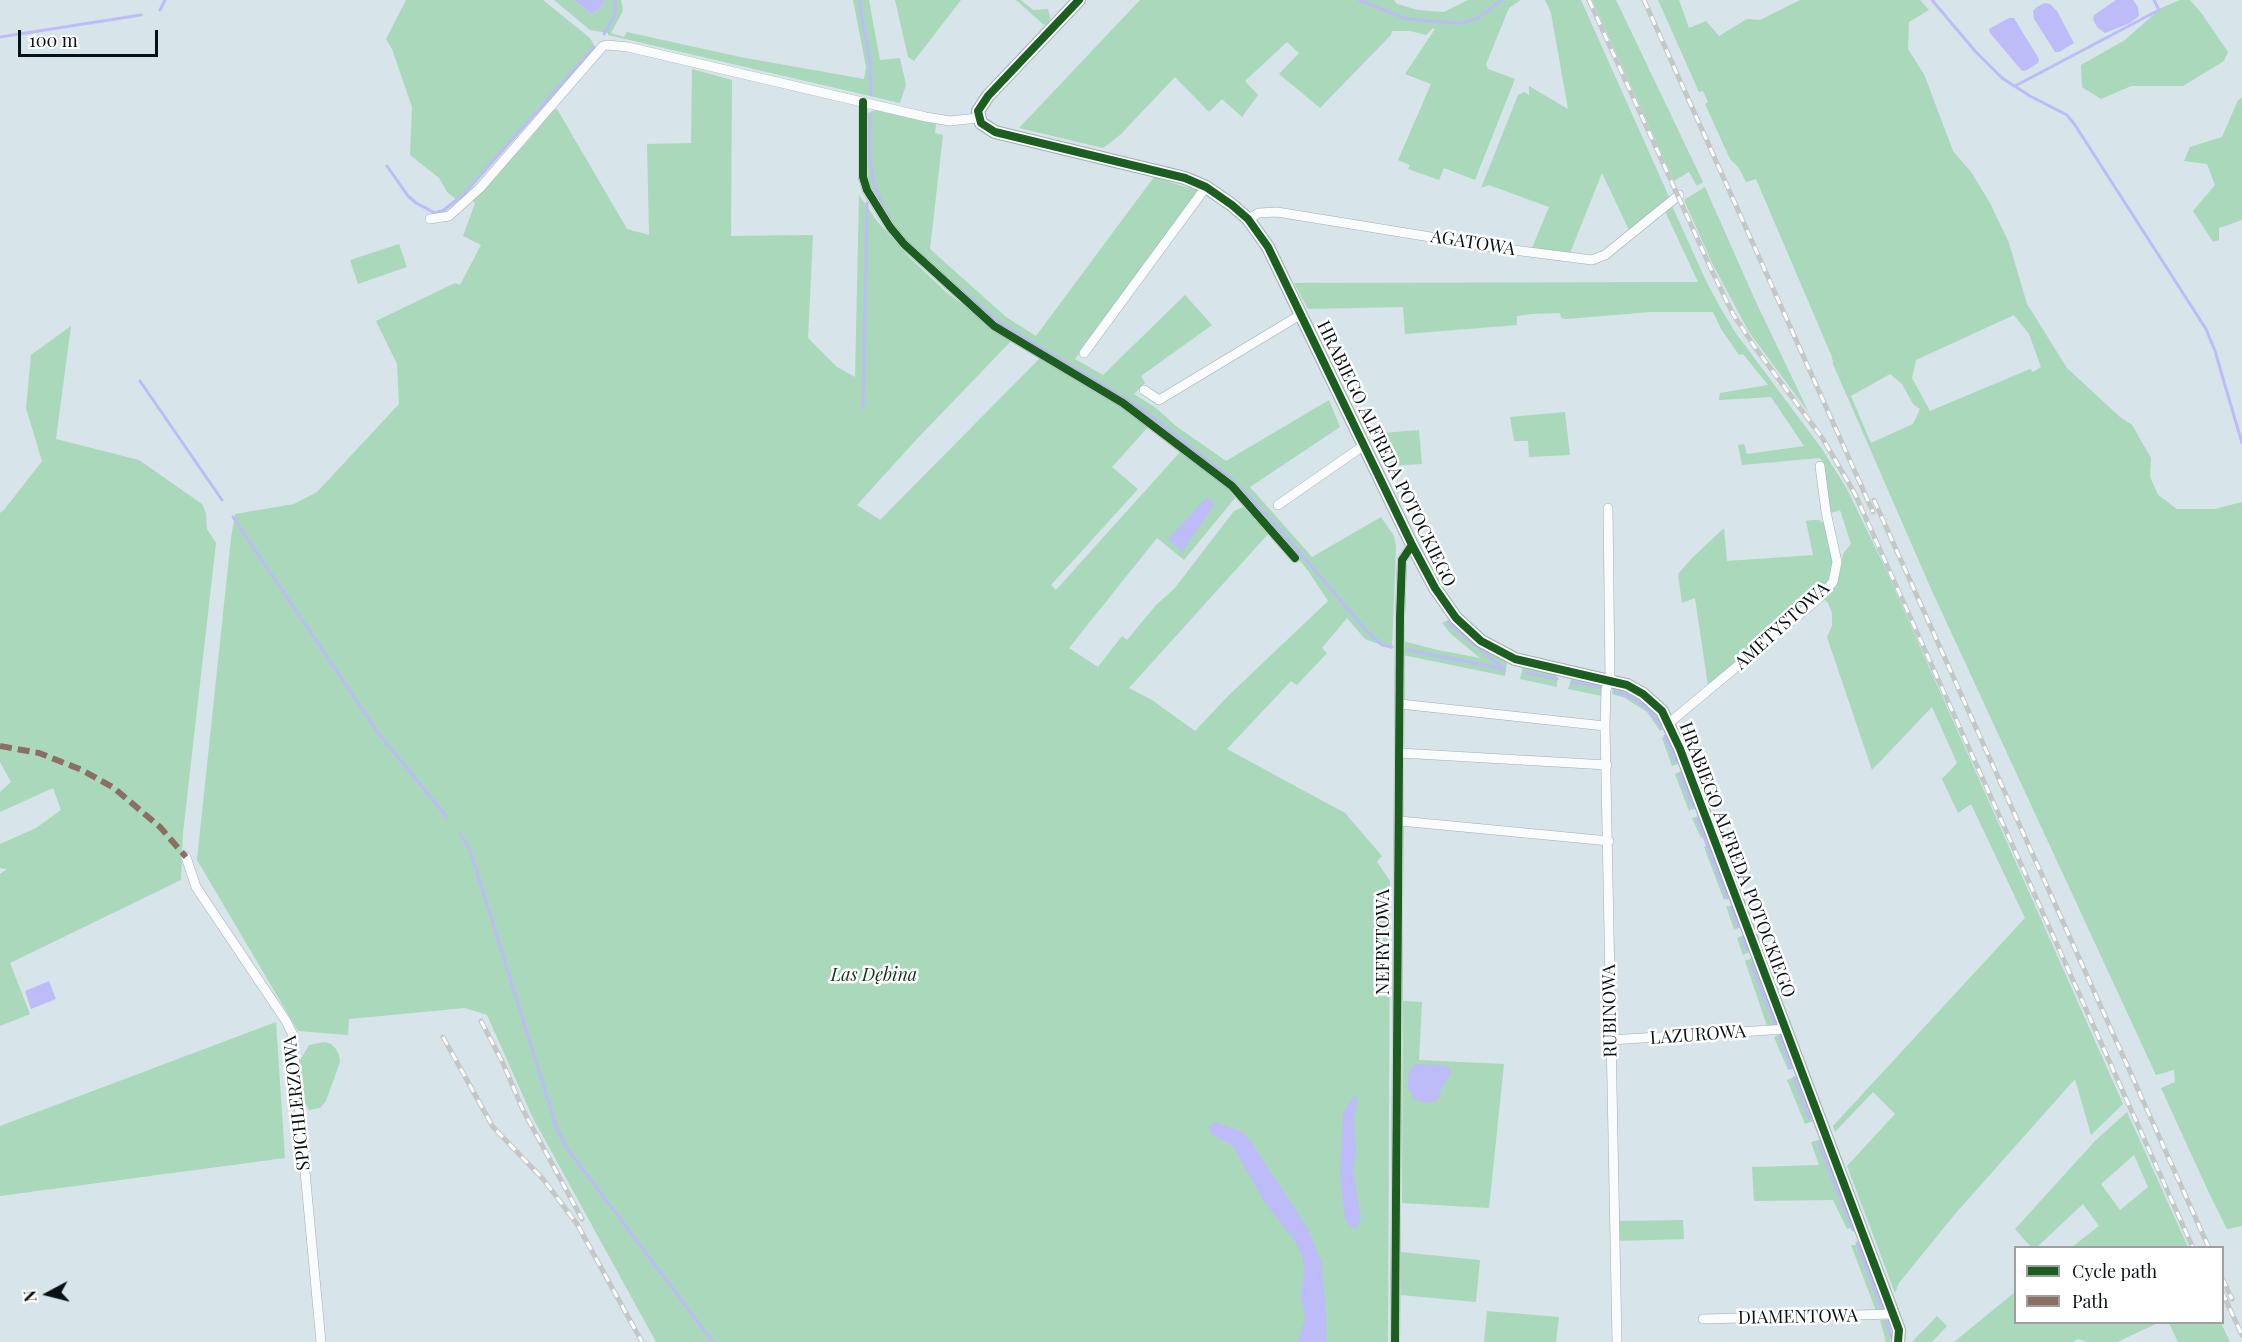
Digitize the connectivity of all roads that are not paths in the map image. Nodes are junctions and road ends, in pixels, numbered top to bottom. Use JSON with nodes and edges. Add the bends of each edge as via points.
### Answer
{"nodes":[{"id":1,"x":1079,"y":0,"type":"edge"},
{"id":2,"x":863,"y":102,"type":"junction"},
{"id":3,"x":978,"y":118,"type":"junction"},
{"id":4,"x":1206,"y":187,"type":"junction"},
{"id":5,"x":1679,"y":195,"type":"dead end"},
{"id":6,"x":430,"y":219,"type":"dead end"},
{"id":7,"x":1248,"y":219,"type":"junction"},
{"id":8,"x":1300,"y":315,"type":"junction"},
{"id":9,"x":1084,"y":353,"type":"dead end"},
{"id":10,"x":1144,"y":390,"type":"dead end"},
{"id":11,"x":1363,"y":446,"type":"junction"},
{"id":12,"x":1820,"y":466,"type":"dead end"},
{"id":13,"x":1278,"y":505,"type":"dead end"},
{"id":14,"x":1608,"y":508,"type":"dead end"},
{"id":15,"x":1412,"y":545,"type":"junction"},
{"id":16,"x":1295,"y":558,"type":"dead end"},
{"id":17,"x":1610,"y":680,"type":"junction"},
{"id":18,"x":1400,"y":704,"type":"junction"},
{"id":19,"x":1669,"y":723,"type":"junction"},
{"id":20,"x":1605,"y":726,"type":"junction"},
{"id":21,"x":1400,"y":753,"type":"junction"},
{"id":22,"x":1607,"y":765,"type":"junction"},
{"id":23,"x":1400,"y":821,"type":"junction"},
{"id":24,"x":1609,"y":841,"type":"junction"},
{"id":25,"x":186,"y":857,"type":"dead end"},
{"id":26,"x":1786,"y":1029,"type":"junction"},
{"id":27,"x":1610,"y":1040,"type":"junction"},
{"id":28,"x":1893,"y":1314,"type":"junction"},
{"id":29,"x":1703,"y":1320,"type":"dead end"},
{"id":30,"x":321,"y":1342,"type":"edge"},
{"id":31,"x":1395,"y":1342,"type":"edge"},
{"id":32,"x":1617,"y":1342,"type":"edge"},
{"id":33,"x":1898,"y":1342,"type":"edge"}],
"edges":[{"from":1,"to":3,"type":"street","via":[[988,96]]},
{"from":2,"to":3,"type":"street","via":[[950,121]]},
{"from":2,"to":6,"type":"street","via":[[607,45],[480,188],[449,216]]},
{"from":2,"to":16,"type":"street","via":[[863,177],[867,190],[904,244],[994,326],[1123,403],[1232,486]]},
{"from":3,"to":4,"type":"street","name":"HRABIEGO ALFREDA POTOCKIEGO","via":[[984,127],[995,132],[1166,173]]},
{"from":4,"to":7,"type":"street","name":"HRABIEGO ALFREDA POTOCKIEGO"},
{"from":4,"to":9,"type":"street"},
{"from":5,"to":7,"type":"street","name":"AGATOWA","via":[[1605,255],[1592,260],[1277,212],[1259,213]]},
{"from":7,"to":8,"type":"street","name":"HRABIEGO ALFREDA POTOCKIEGO","via":[[1268,247]]},
{"from":8,"to":10,"type":"street","name":"HRABIEGO ALFREDA POTOCKIEGO","via":[[1159,400]]},
{"from":8,"to":11,"type":"street","name":"HRABIEGO ALFREDA POTOCKIEGO"},
{"from":11,"to":13,"type":"street"},
{"from":11,"to":15,"type":"street","name":"HRABIEGO ALFREDA POTOCKIEGO"},
{"from":12,"to":19,"type":"street","name":"AMETYSTOWA","via":[[1837,562],[1833,582],[1818,599]]},
{"from":14,"to":17,"type":"street","name":"RUBINOWA"},
{"from":15,"to":17,"type":"street","name":"HRABIEGO ALFREDA POTOCKIEGO","via":[[1444,603],[1481,641],[1529,663]]},
{"from":15,"to":18,"type":"street","name":"NEFRYTOWA","via":[[1402,560]]},
{"from":17,"to":19,"type":"street","name":"HRABIEGO ALFREDA POTOCKIEGO","via":[[1627,685],[1654,702]]},
{"from":17,"to":20,"type":"street","name":"RUBINOWA","via":[[1605,697]]},
{"from":18,"to":20,"type":"street"},
{"from":18,"to":21,"type":"street","name":"NEFRYTOWA"},
{"from":19,"to":26,"type":"street","name":"HRABIEGO ALFREDA POTOCKIEGO"},
{"from":20,"to":22,"type":"street","name":"RUBINOWA"},
{"from":21,"to":22,"type":"street"},
{"from":21,"to":23,"type":"street","name":"NEFRYTOWA"},
{"from":22,"to":24,"type":"street","name":"RUBINOWA"},
{"from":23,"to":24,"type":"street"},
{"from":23,"to":31,"type":"street","name":"NEFRYTOWA"},
{"from":24,"to":27,"type":"street","name":"RUBINOWA"},
{"from":25,"to":30,"type":"street","name":"SPICHLERZOWA","via":[[196,887],[292,1033]]},
{"from":26,"to":27,"type":"street","name":"LAZUROWA"},
{"from":26,"to":28,"type":"street","name":"HRABIEGO ALFREDA POTOCKIEGO"},
{"from":27,"to":32,"type":"street","name":"RUBINOWA"},
{"from":28,"to":29,"type":"street","name":"DIAMENTOWA"},
{"from":28,"to":33,"type":"street","name":"HRABIEGO ALFREDA POTOCKIEGO","via":[[1899,1330]]}]}
